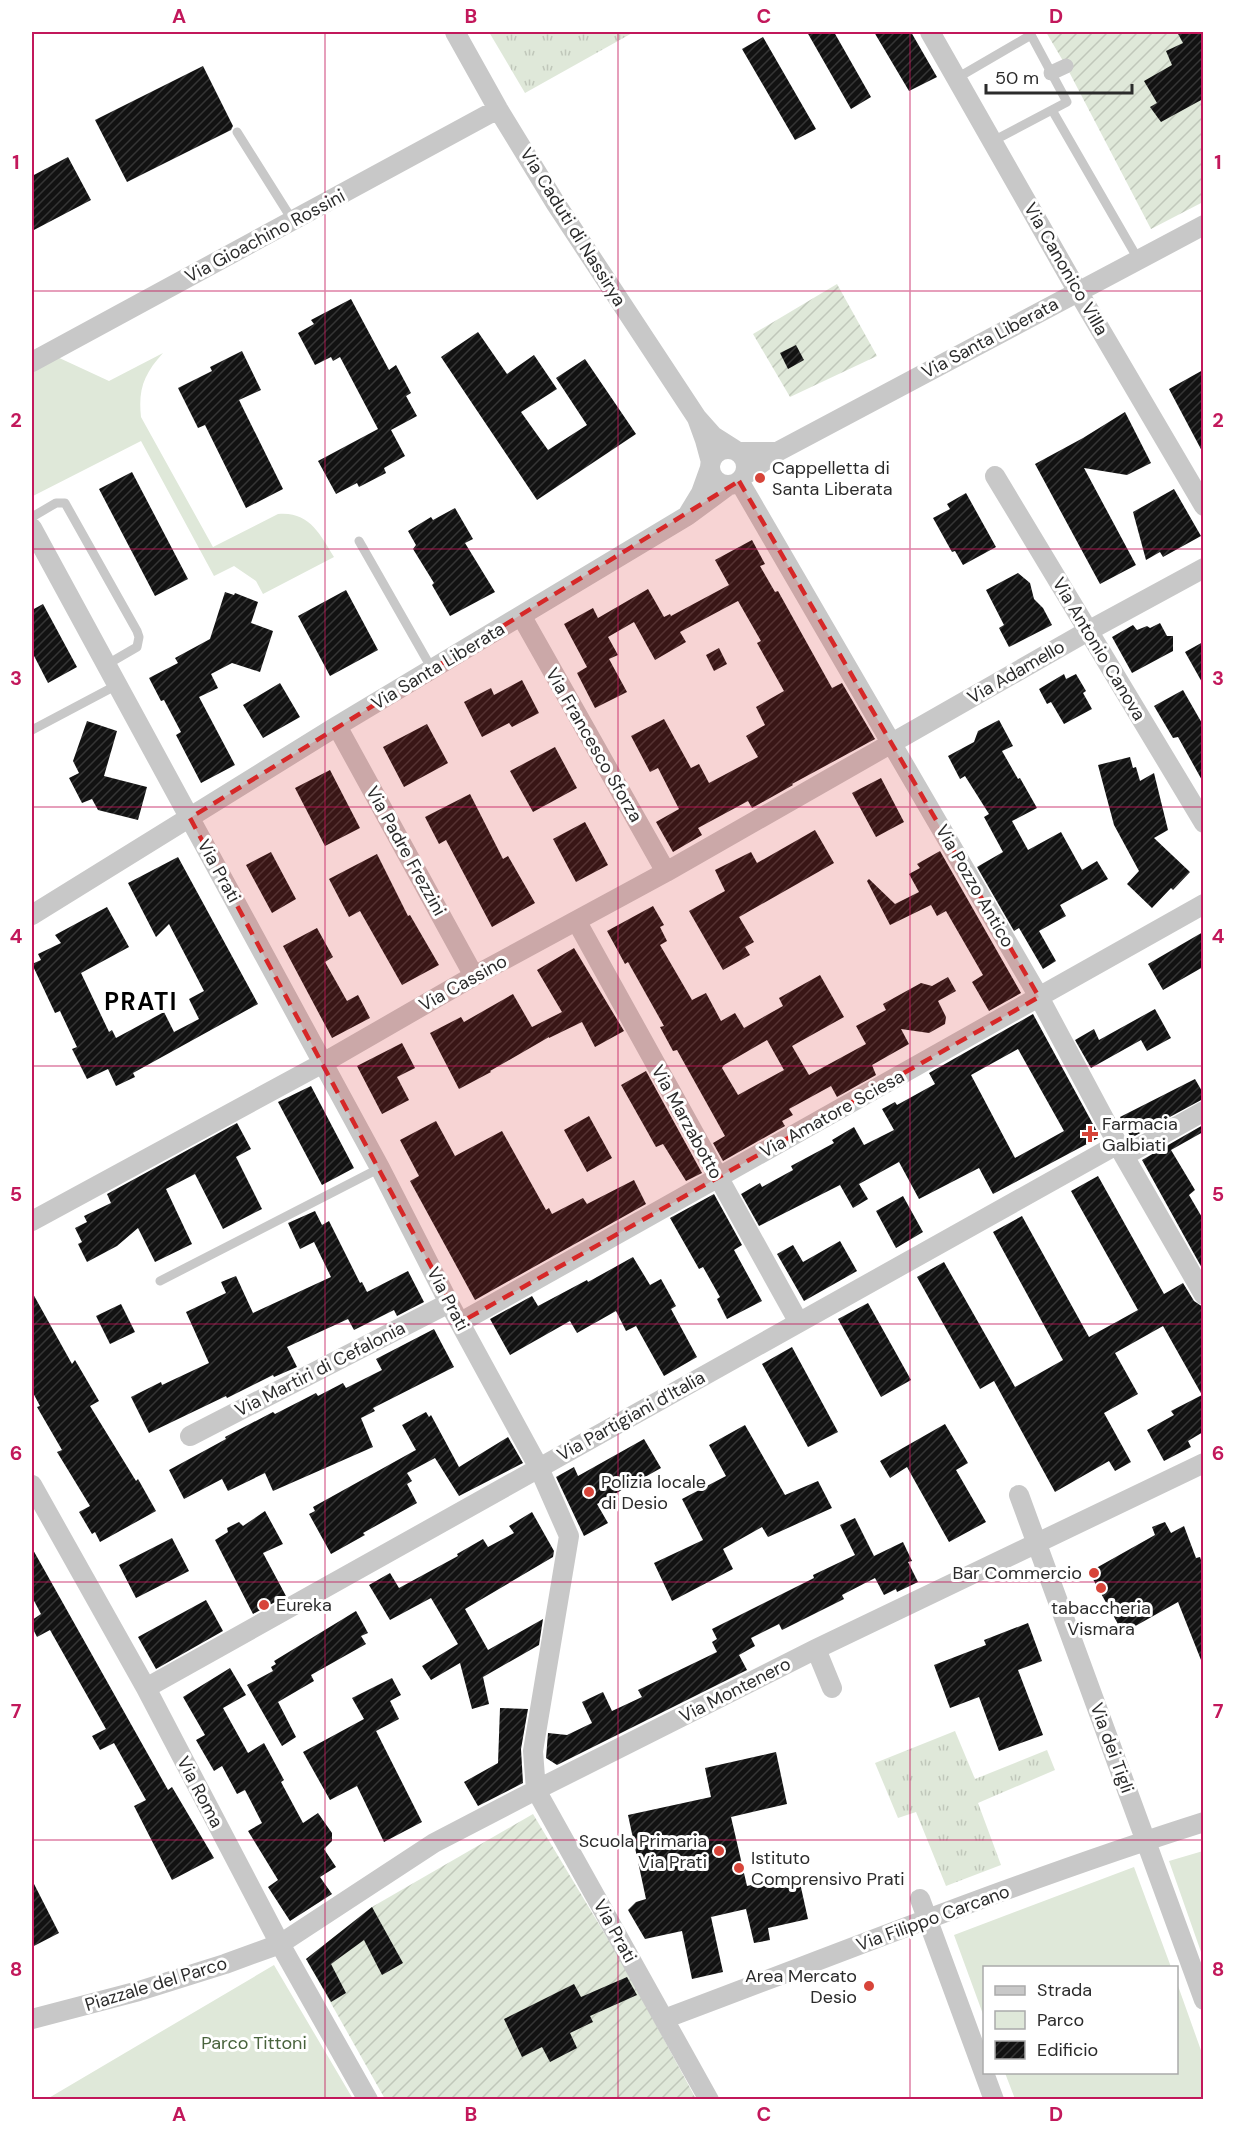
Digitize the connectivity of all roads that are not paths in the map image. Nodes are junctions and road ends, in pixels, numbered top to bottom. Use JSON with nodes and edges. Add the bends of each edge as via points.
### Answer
{"nodes":[{"id":1,"x":455,"y":32,"type":"edge"},
{"id":2,"x":930,"y":32,"type":"edge"},
{"id":3,"x":1066,"y":66,"type":"dead end"},
{"id":4,"x":1051,"y":73,"type":"junction"},
{"id":5,"x":957,"y":78,"type":"junction"},
{"id":6,"x":498,"y":109,"type":"junction"},
{"id":7,"x":1052,"y":110,"type":"junction"},
{"id":8,"x":237,"y":132,"type":"dead end"},
{"id":9,"x":993,"y":141,"type":"junction"},
{"id":10,"x":293,"y":221,"type":"junction"},
{"id":11,"x":1203,"y":225,"type":"edge"},
{"id":12,"x":1138,"y":259,"type":"junction"},
{"id":13,"x":1077,"y":291,"type":"junction"},
{"id":14,"x":32,"y":362,"type":"edge"},
{"id":15,"x":697,"y":418,"type":"junction"},
{"id":16,"x":737,"y":451,"type":"junction"},
{"id":17,"x":777,"y":452,"type":"junction"},
{"id":18,"x":710,"y":465,"type":"junction"},
{"id":19,"x":995,"y":476,"type":"dead end"},
{"id":20,"x":738,"y":480,"type":"junction"},
{"id":21,"x":1203,"y":506,"type":"edge"},
{"id":22,"x":687,"y":516,"type":"junction"},
{"id":23,"x":32,"y":517,"type":"edge"},
{"id":24,"x":32,"y":528,"type":"edge"},
{"id":25,"x":359,"y":540,"type":"dead end"},
{"id":26,"x":1203,"y":568,"type":"edge"},
{"id":27,"x":522,"y":617,"type":"junction"},
{"id":28,"x":1088,"y":631,"type":"junction"},
{"id":29,"x":105,"y":665,"type":"junction"},
{"id":30,"x":432,"y":669,"type":"junction"},
{"id":31,"x":117,"y":685,"type":"junction"},
{"id":32,"x":337,"y":726,"type":"junction"},
{"id":33,"x":32,"y":730,"type":"edge"},
{"id":34,"x":892,"y":743,"type":"junction"},
{"id":35,"x":190,"y":818,"type":"junction"},
{"id":36,"x":1203,"y":823,"type":"edge"},
{"id":37,"x":666,"y":873,"type":"junction"},
{"id":38,"x":1203,"y":904,"type":"edge"},
{"id":39,"x":32,"y":915,"type":"edge"},
{"id":40,"x":577,"y":922,"type":"junction"},
{"id":41,"x":474,"y":976,"type":"junction"},
{"id":42,"x":1039,"y":997,"type":"junction"},
{"id":43,"x":323,"y":1063,"type":"junction"},
{"id":44,"x":1203,"y":1112,"type":"edge"},
{"id":45,"x":1121,"y":1150,"type":"junction"},
{"id":46,"x":380,"y":1168,"type":"junction"},
{"id":47,"x":718,"y":1178,"type":"junction"},
{"id":48,"x":32,"y":1221,"type":"edge"},
{"id":49,"x":160,"y":1281,"type":"dead end"},
{"id":50,"x":1203,"y":1295,"type":"edge"},
{"id":51,"x":449,"y":1303,"type":"junction"},
{"id":52,"x":798,"y":1321,"type":"junction"},
{"id":53,"x":461,"y":1322,"type":"junction"},
{"id":54,"x":190,"y":1436,"type":"dead end"},
{"id":55,"x":1203,"y":1463,"type":"edge"},
{"id":56,"x":539,"y":1468,"type":"junction"},
{"id":57,"x":32,"y":1485,"type":"edge"},
{"id":58,"x":1019,"y":1495,"type":"dead end"},
{"id":59,"x":1035,"y":1542,"type":"junction"},
{"id":60,"x":816,"y":1649,"type":"junction"},
{"id":61,"x":832,"y":1688,"type":"dead end"},
{"id":62,"x":146,"y":1689,"type":"junction"},
{"id":63,"x":536,"y":1790,"type":"junction"},
{"id":64,"x":1203,"y":1822,"type":"edge"},
{"id":65,"x":1146,"y":1840,"type":"junction"},
{"id":66,"x":920,"y":1899,"type":"dead end"},
{"id":67,"x":927,"y":1920,"type":"junction"},
{"id":68,"x":280,"y":1944,"type":"junction"},
{"id":69,"x":1203,"y":2000,"type":"edge"},
{"id":70,"x":32,"y":2019,"type":"edge"},
{"id":71,"x":664,"y":2019,"type":"junction"},
{"id":72,"x":983,"y":2070,"type":"edge"},
{"id":73,"x":984,"y":2074,"type":"edge"},
{"id":74,"x":368,"y":2100,"type":"edge"},
{"id":75,"x":709,"y":2100,"type":"edge"},
{"id":76,"x":994,"y":2100,"type":"edge"}],
"edges":[{"from":1,"to":6,"type":"street","name":"Via Caduti di Nassirya"},
{"from":2,"to":5,"type":"street","name":"Via Canonico Villa"},
{"from":3,"to":4,"type":"street"},
{"from":4,"to":5,"type":"lane","via":[[1031,35]]},
{"from":4,"to":7,"type":"lane","via":[[1066,102]]},
{"from":5,"to":9,"type":"street","name":"Via Canonico Villa"},
{"from":6,"to":10,"type":"street","name":"Via Gioachino Rossini"},
{"from":6,"to":15,"type":"street","name":"Via Caduti di Nassirya"},
{"from":7,"to":9,"type":"lane"},
{"from":7,"to":12,"type":"lane"},
{"from":8,"to":10,"type":"lane"},
{"from":9,"to":13,"type":"street","name":"Via Canonico Villa"},
{"from":10,"to":14,"type":"street","name":"Via Gioachino Rossini"},
{"from":11,"to":12,"type":"street","name":"Via Santa Liberata"},
{"from":12,"to":13,"type":"street","name":"Via Santa Liberata"},
{"from":13,"to":17,"type":"street","name":"Via Santa Liberata"},
{"from":13,"to":21,"type":"street","name":"Via Canonico Villa"},
{"from":15,"to":16,"type":"street","via":[[713,436]]},
{"from":15,"to":18,"type":"street"},
{"from":16,"to":17,"type":"street","name":"Via Santa Liberata"},
{"from":16,"to":18,"type":"street","via":[[723,449]]},
{"from":16,"to":20,"type":"street","via":[[746,463]]},
{"from":17,"to":20,"type":"street","name":"Via Santa Liberata"},
{"from":18,"to":20,"type":"street","via":[[720,483]]},
{"from":18,"to":22,"type":"street","name":"Via Santa Liberata","via":[[701,493]]},
{"from":19,"to":28,"type":"street","name":"Via Antonio Canova"},
{"from":20,"to":22,"type":"street","name":"Via Santa Liberata"},
{"from":20,"to":34,"type":"street","name":"Via Pozzo Antico"},
{"from":22,"to":27,"type":"street","name":"Via Santa Liberata"},
{"from":23,"to":29,"type":"lane","via":[[56,503],[65,503],[137,631],[137,647]]},
{"from":24,"to":29,"type":"street","name":"Via Prati"},
{"from":25,"to":30,"type":"lane"},
{"from":26,"to":28,"type":"street","name":"Via Adamello"},
{"from":27,"to":30,"type":"street","name":"Via Santa Liberata"},
{"from":27,"to":37,"type":"street","name":"Via Francesco Sforza"},
{"from":28,"to":34,"type":"street","name":"Via Adamello"},
{"from":28,"to":36,"type":"street","name":"Via Antonio Canova"},
{"from":29,"to":31,"type":"street","name":"Via Prati"},
{"from":30,"to":32,"type":"street","name":"Via Santa Liberata"},
{"from":31,"to":33,"type":"lane"},
{"from":31,"to":35,"type":"street","name":"Via Prati"},
{"from":32,"to":35,"type":"street","name":"Via Santa Liberata"},
{"from":32,"to":41,"type":"street","name":"Via Padre Frezzini"},
{"from":34,"to":37,"type":"street","name":"Via Cassino"},
{"from":34,"to":42,"type":"street","name":"Via Pozzo Antico"},
{"from":35,"to":39,"type":"street","name":"Via Santa Liberata"},
{"from":35,"to":43,"type":"street","name":"Via Prati"},
{"from":37,"to":40,"type":"street","name":"Via Cassino"},
{"from":38,"to":42,"type":"street","name":"Via Amatore Sciesa"},
{"from":40,"to":41,"type":"street","name":"Via Cassino"},
{"from":40,"to":47,"type":"street","name":"Via Marzabotto"},
{"from":41,"to":43,"type":"street","name":"Via Cassino"},
{"from":42,"to":45,"type":"street","name":"Via Pozzo Antico"},
{"from":42,"to":47,"type":"street","name":"Via Amatore Sciesa"},
{"from":43,"to":46,"type":"street","name":"Via Prati"},
{"from":43,"to":48,"type":"street","name":"Via Cassino"},
{"from":44,"to":45,"type":"street","name":"Via Partigiani d'Italia"},
{"from":45,"to":50,"type":"street","name":"Via Pozzo Antico"},
{"from":45,"to":52,"type":"street","name":"Via Partigiani d'Italia"},
{"from":46,"to":49,"type":"lane"},
{"from":46,"to":51,"type":"street","name":"Via Prati"},
{"from":47,"to":52,"type":"street","name":"Via Marzabotto"},
{"from":47,"to":53,"type":"street","name":"Via Amatore Sciesa"},
{"from":51,"to":53,"type":"street","name":"Via Prati"},
{"from":51,"to":54,"type":"street","name":"Via Martiri di Cefalonia"},
{"from":52,"to":56,"type":"street","name":"Via Partigiani d'Italia"},
{"from":53,"to":56,"type":"street","name":"Via Prati"},
{"from":55,"to":59,"type":"street","name":"Via Montenero"},
{"from":56,"to":62,"type":"street","name":"Via Partigiani d'Italia"},
{"from":56,"to":63,"type":"street","name":"Via Prati","via":[[569,1536],[533,1750]]},
{"from":57,"to":62,"type":"street","name":"Via Roma"},
{"from":58,"to":59,"type":"street","name":"Via dei Tigli"},
{"from":59,"to":60,"type":"street","name":"Via Montenero"},
{"from":59,"to":65,"type":"street","name":"Via dei Tigli"},
{"from":60,"to":61,"type":"street"},
{"from":60,"to":63,"type":"street","name":"Via Montenero"},
{"from":62,"to":68,"type":"street","name":"Via Roma"},
{"from":63,"to":68,"type":"street","name":"Via Montenero","via":[[434,1843]]},
{"from":63,"to":71,"type":"street","name":"Via Prati"},
{"from":64,"to":65,"type":"street","name":"Via Filippo Carcano"},
{"from":65,"to":67,"type":"street","name":"Via Filippo Carcano"},
{"from":65,"to":69,"type":"street","name":"Via dei Tigli"},
{"from":66,"to":67,"type":"street"},
{"from":67,"to":71,"type":"street","name":"Via Filippo Carcano"},
{"from":67,"to":72,"type":"street"},
{"from":68,"to":70,"type":"street","name":"Piazzale del Parco","via":[[139,1991]]},
{"from":68,"to":74,"type":"street","name":"Via Roma"},
{"from":71,"to":75,"type":"street","name":"Via Prati"},
{"from":73,"to":76,"type":"street"}]}
